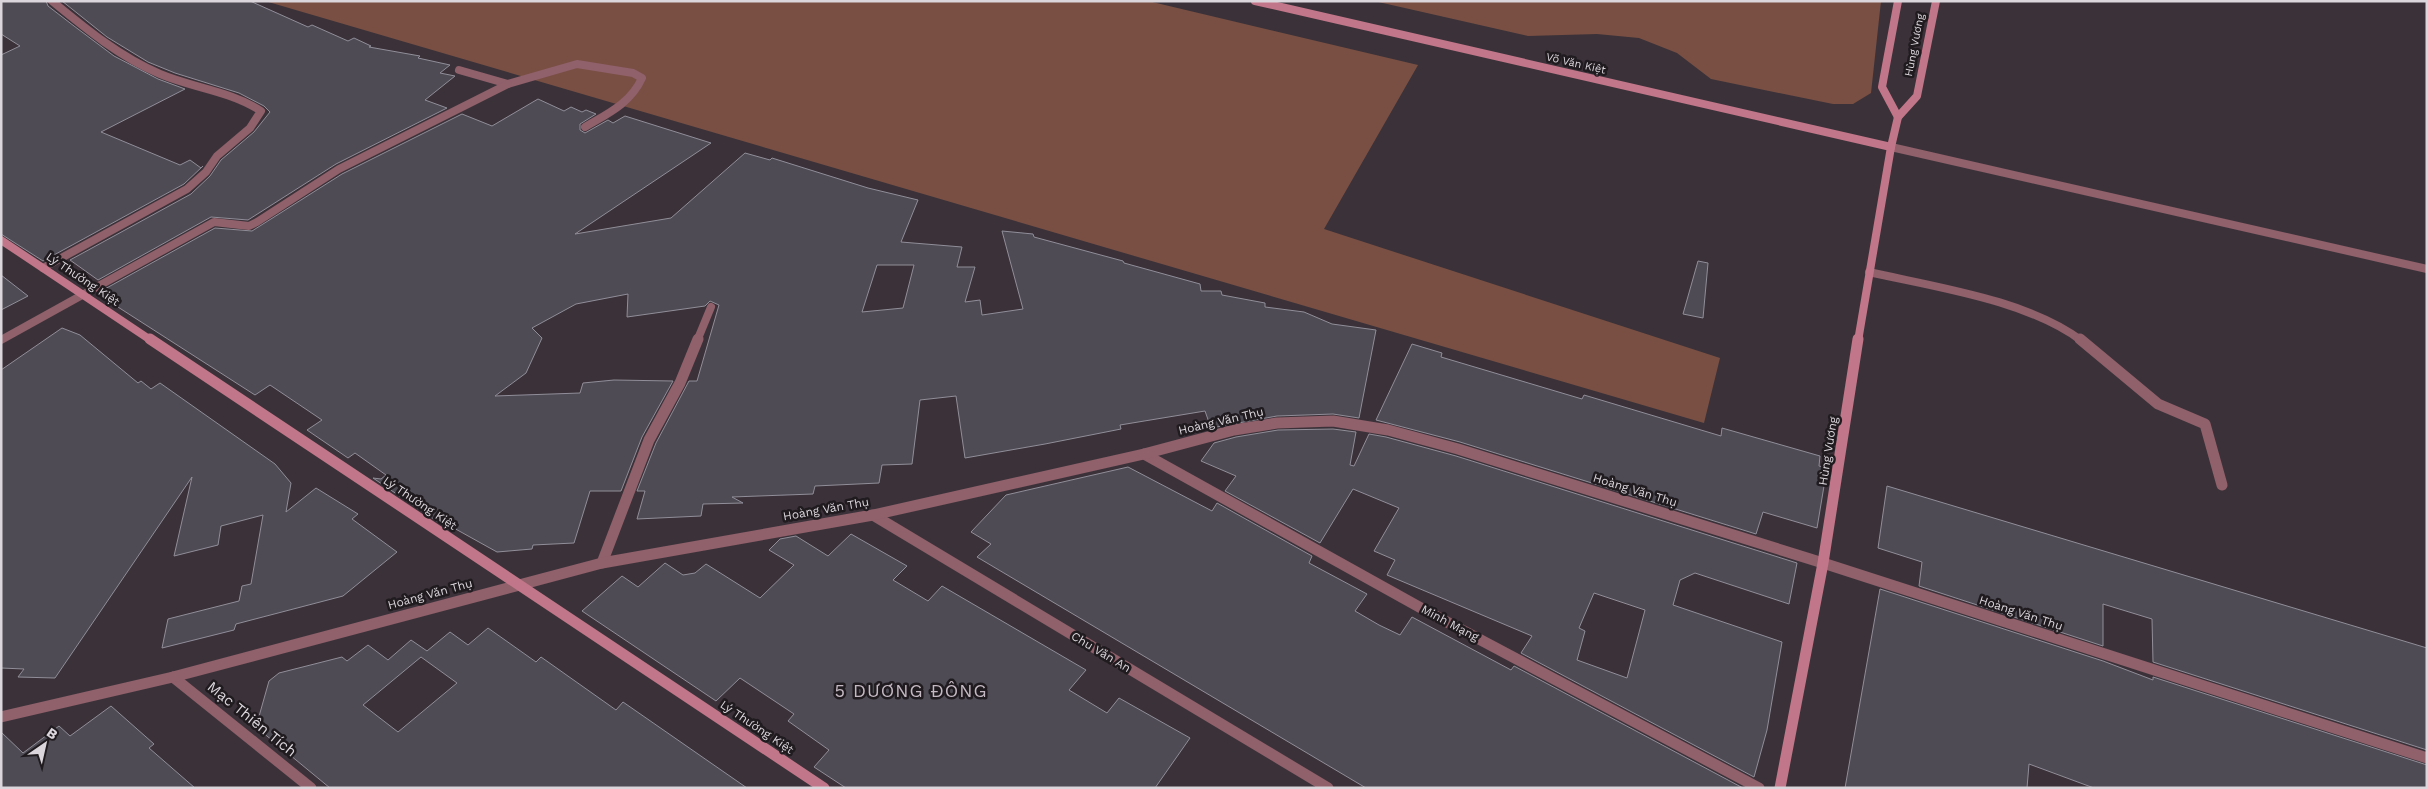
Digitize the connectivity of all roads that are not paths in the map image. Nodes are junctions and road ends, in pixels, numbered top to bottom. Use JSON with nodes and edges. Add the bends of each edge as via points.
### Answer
{"nodes":[{"id":1,"x":52,"y":1,"type":"edge"},
{"id":2,"x":1255,"y":1,"type":"edge"},
{"id":3,"x":1898,"y":1,"type":"edge"},
{"id":4,"x":1936,"y":1,"type":"edge"},
{"id":5,"x":459,"y":70,"type":"dead end"},
{"id":6,"x":508,"y":84,"type":"junction"},
{"id":7,"x":1898,"y":117,"type":"junction"},
{"id":8,"x":584,"y":127,"type":"dead end"},
{"id":9,"x":1892,"y":147,"type":"junction"},
{"id":10,"x":1,"y":240,"type":"edge"},
{"id":11,"x":43,"y":268,"type":"junction"},
{"id":12,"x":2427,"y":269,"type":"edge"},
{"id":13,"x":1869,"y":272,"type":"junction"},
{"id":14,"x":81,"y":295,"type":"junction"},
{"id":15,"x":710,"y":307,"type":"dead end"},
{"id":16,"x":1,"y":340,"type":"edge"},
{"id":17,"x":1144,"y":454,"type":"junction"},
{"id":18,"x":2222,"y":485,"type":"dead end"},
{"id":19,"x":873,"y":515,"type":"junction"},
{"id":20,"x":602,"y":563,"type":"junction"},
{"id":21,"x":1823,"y":564,"type":"junction"},
{"id":22,"x":518,"y":585,"type":"junction"},
{"id":23,"x":173,"y":677,"type":"junction"},
{"id":24,"x":1,"y":716,"type":"edge"},
{"id":25,"x":2427,"y":758,"type":"edge"},
{"id":26,"x":311,"y":788,"type":"edge"},
{"id":27,"x":824,"y":788,"type":"edge"},
{"id":28,"x":1328,"y":788,"type":"edge"},
{"id":29,"x":1759,"y":788,"type":"edge"},
{"id":30,"x":1780,"y":788,"type":"edge"}],
"edges":[{"from":1,"to":11,"type":"street","via":[[94,36],[141,65],[184,84],[242,100],[261,111],[250,128],[217,156],[206,172],[187,189]]},
{"from":2,"to":9,"type":"street","name":"Võ Văn Kiệt"},
{"from":3,"to":7,"type":"street","name":"Hùng Vương","via":[[1882,87]]},
{"from":4,"to":7,"type":"street","name":"Hùng Vương","via":[[1917,96]]},
{"from":5,"to":6,"type":"street"},
{"from":6,"to":8,"type":"street","via":[[577,64],[633,73],[642,78],[630,98]]},
{"from":6,"to":14,"type":"street","via":[[340,169],[250,226],[214,222]]},
{"from":7,"to":9,"type":"street","name":"Hùng Vương"},
{"from":9,"to":12,"type":"street"},
{"from":9,"to":13,"type":"street","name":"Hùng Vương"},
{"from":10,"to":11,"type":"street","name":"Lý Thường Kiệt"},
{"from":11,"to":14,"type":"street","name":"Lý Thường Kiệt"},
{"from":13,"to":18,"type":"street","via":[[2014,308],[2048,319],[2066,329],[2158,404],[2205,424]]},
{"from":13,"to":21,"type":"street","name":"Hùng Vương"},
{"from":14,"to":16,"type":"street"},
{"from":14,"to":22,"type":"street","name":"Lý Thường Kiệt"},
{"from":15,"to":20,"type":"street","via":[[680,383],[649,440]]},
{"from":17,"to":19,"type":"street","name":"Hoàng Văn Thụ"},
{"from":17,"to":21,"type":"street","name":"Hoàng Văn Thụ","via":[[1234,430],[1277,423],[1333,421],[1388,430],[1458,449]]},
{"from":17,"to":29,"type":"street","name":"Minh Mạng"},
{"from":19,"to":20,"type":"street","name":"Hoàng Văn Thụ"},
{"from":19,"to":28,"type":"street","name":"Chu Văn An"},
{"from":20,"to":22,"type":"street","name":"Hoàng Văn Thụ"},
{"from":21,"to":25,"type":"street","name":"Hoàng Văn Thụ"},
{"from":21,"to":30,"type":"street","name":"Hùng Vương"},
{"from":22,"to":23,"type":"street","name":"Hoàng Văn Thụ"},
{"from":22,"to":27,"type":"street","name":"Lý Thường Kiệt"},
{"from":23,"to":24,"type":"street","name":"Hoàng Văn Thụ"},
{"from":23,"to":26,"type":"street","name":"Mạc Thiên Tích"}]}
